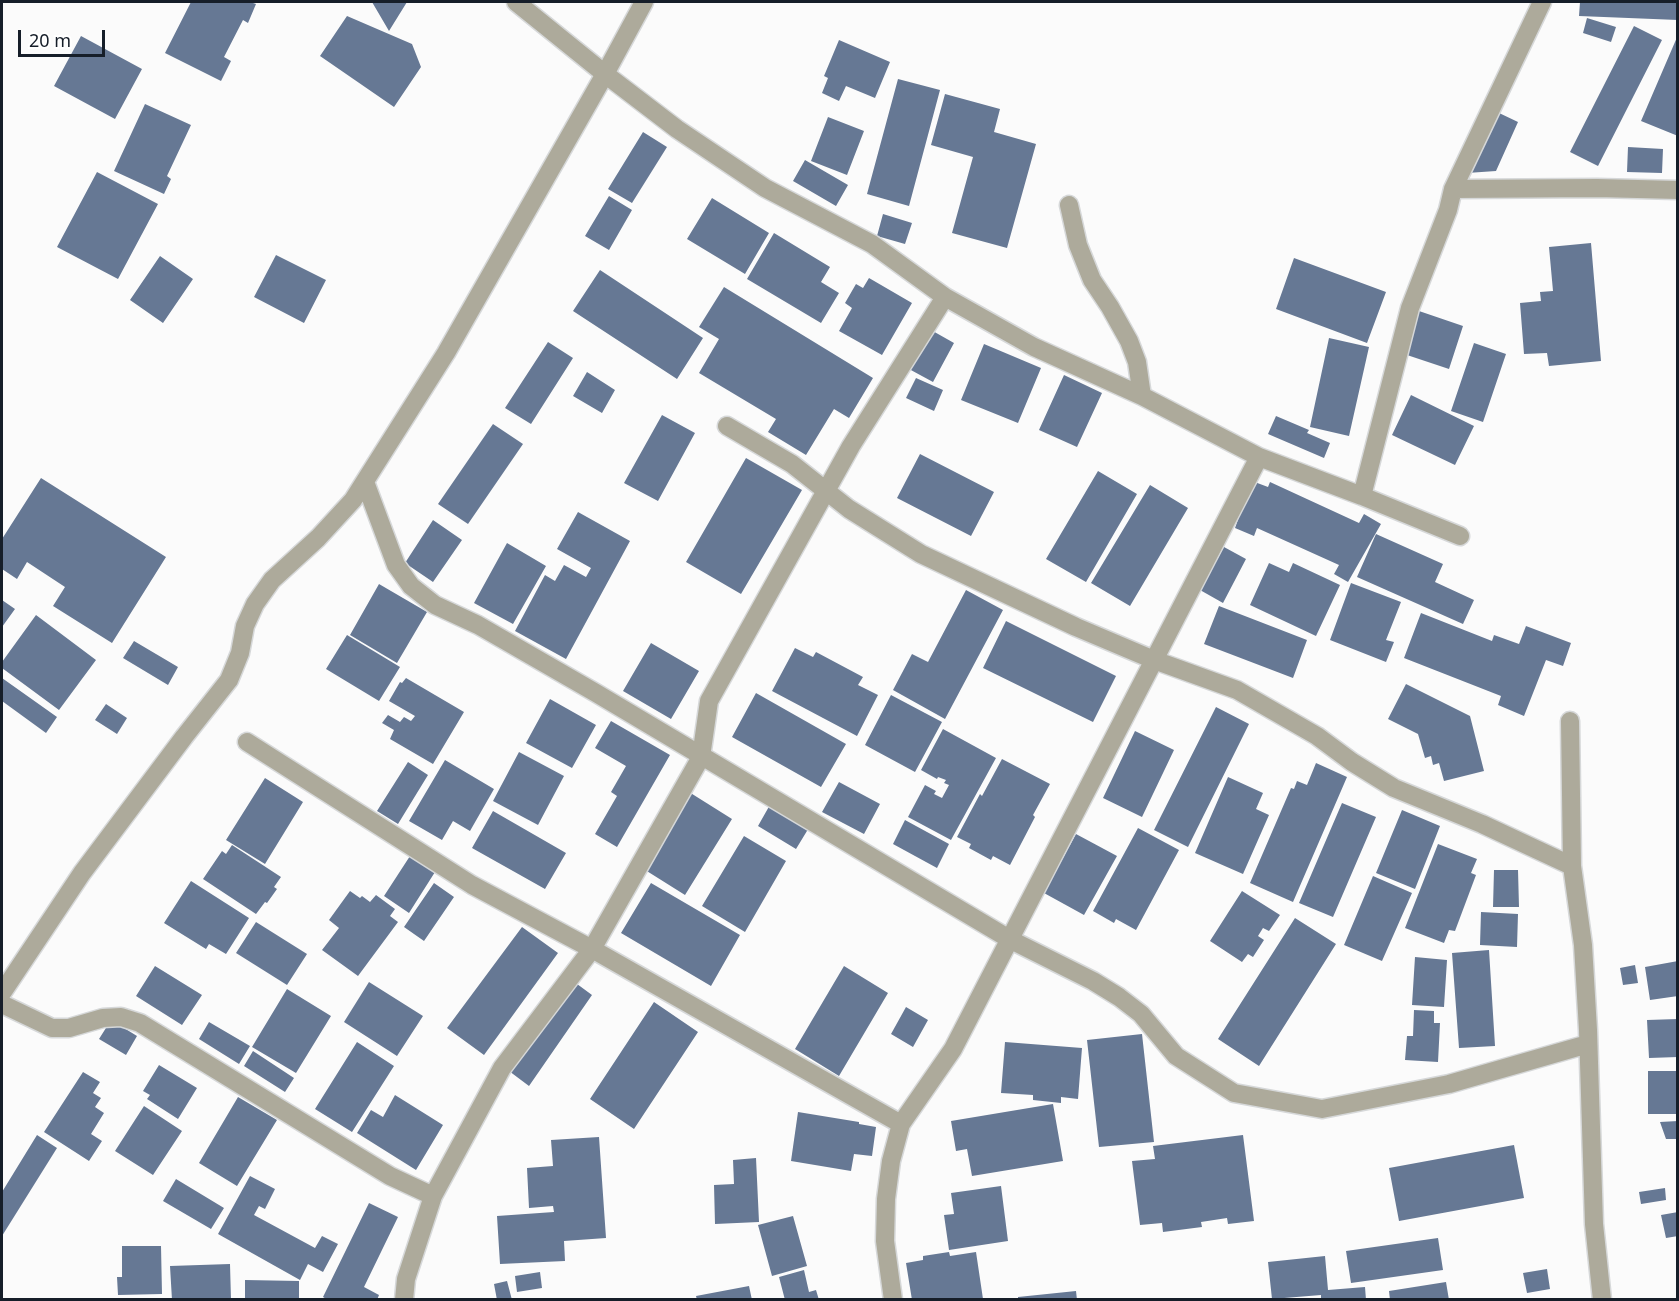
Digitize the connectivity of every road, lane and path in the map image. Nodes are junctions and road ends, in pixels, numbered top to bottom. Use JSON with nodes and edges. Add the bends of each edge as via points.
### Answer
{"nodes":[{"id":1,"x":516,"y":2,"type":"edge"},
{"id":2,"x":644,"y":2,"type":"edge"},
{"id":3,"x":1542,"y":2,"type":"edge"},
{"id":4,"x":605,"y":74,"type":"junction"},
{"id":5,"x":1453,"y":189,"type":"junction"},
{"id":6,"x":1677,"y":190,"type":"edge"},
{"id":7,"x":1069,"y":205,"type":"dead end"},
{"id":8,"x":945,"y":297,"type":"junction"},
{"id":9,"x":1142,"y":396,"type":"junction"},
{"id":10,"x":727,"y":426,"type":"dead end"},
{"id":11,"x":1258,"y":457,"type":"junction"},
{"id":12,"x":364,"y":482,"type":"junction"},
{"id":13,"x":1362,"y":496,"type":"junction"},
{"id":14,"x":1460,"y":536,"type":"dead end"},
{"id":15,"x":1154,"y":660,"type":"junction"},
{"id":16,"x":1570,"y":721,"type":"dead end"},
{"id":17,"x":247,"y":742,"type":"dead end"},
{"id":18,"x":701,"y":757,"type":"junction"},
{"id":19,"x":1572,"y":866,"type":"junction"},
{"id":20,"x":1011,"y":940,"type":"junction"},
{"id":21,"x":592,"y":949,"type":"junction"},
{"id":22,"x":2,"y":993,"type":"edge"},
{"id":23,"x":2,"y":1004,"type":"edge"},
{"id":24,"x":1588,"y":1044,"type":"junction"},
{"id":25,"x":901,"y":1124,"type":"junction"},
{"id":26,"x":433,"y":1196,"type":"junction"},
{"id":27,"x":404,"y":1299,"type":"edge"},
{"id":28,"x":893,"y":1299,"type":"edge"},
{"id":29,"x":1602,"y":1299,"type":"edge"}],
"edges":[{"from":1,"to":4,"type":"street"},
{"from":2,"to":4,"type":"street"},
{"from":3,"to":5,"type":"street"},
{"from":4,"to":8,"type":"street","via":[[677,129],[765,188],[872,244]]},
{"from":4,"to":12,"type":"street","via":[[446,353]]},
{"from":5,"to":6,"type":"street"},
{"from":5,"to":13,"type":"street","via":[[1410,308]]},
{"from":7,"to":9,"type":"street","via":[[1078,245],[1092,280],[1129,341]]},
{"from":8,"to":9,"type":"street","via":[[1034,347]]},
{"from":8,"to":18,"type":"street","via":[[851,446],[709,701]]},
{"from":9,"to":11,"type":"street"},
{"from":10,"to":15,"type":"street","via":[[792,464],[849,509],[921,554]]},
{"from":11,"to":13,"type":"street"},
{"from":11,"to":15,"type":"street"},
{"from":12,"to":18,"type":"street","via":[[396,565],[411,586],[435,605],[478,625]]},
{"from":12,"to":22,"type":"street","via":[[318,538],[272,580],[245,626],[229,680],[82,873]]},
{"from":13,"to":14,"type":"street"},
{"from":15,"to":19,"type":"street","via":[[1237,690],[1317,735],[1394,788]]},
{"from":15,"to":20,"type":"street"},
{"from":16,"to":19,"type":"street"},
{"from":17,"to":21,"type":"street","via":[[472,885]]},
{"from":18,"to":20,"type":"street"},
{"from":18,"to":21,"type":"street"},
{"from":19,"to":24,"type":"street","via":[[1583,945]]},
{"from":20,"to":24,"type":"street","via":[[1119,997],[1141,1014],[1176,1056],[1233,1093],[1322,1108],[1449,1084]]},
{"from":20,"to":25,"type":"street","via":[[953,1049]]},
{"from":21,"to":25,"type":"street"},
{"from":21,"to":26,"type":"street","via":[[502,1068]]},
{"from":23,"to":26,"type":"street","via":[[52,1028],[69,1028],[103,1018],[121,1017],[140,1023],[390,1176]]},
{"from":24,"to":29,"type":"street","via":[[1594,1224]]},
{"from":25,"to":28,"type":"street","via":[[886,1199],[885,1240]]},
{"from":26,"to":27,"type":"street","via":[[406,1279]]}]}
